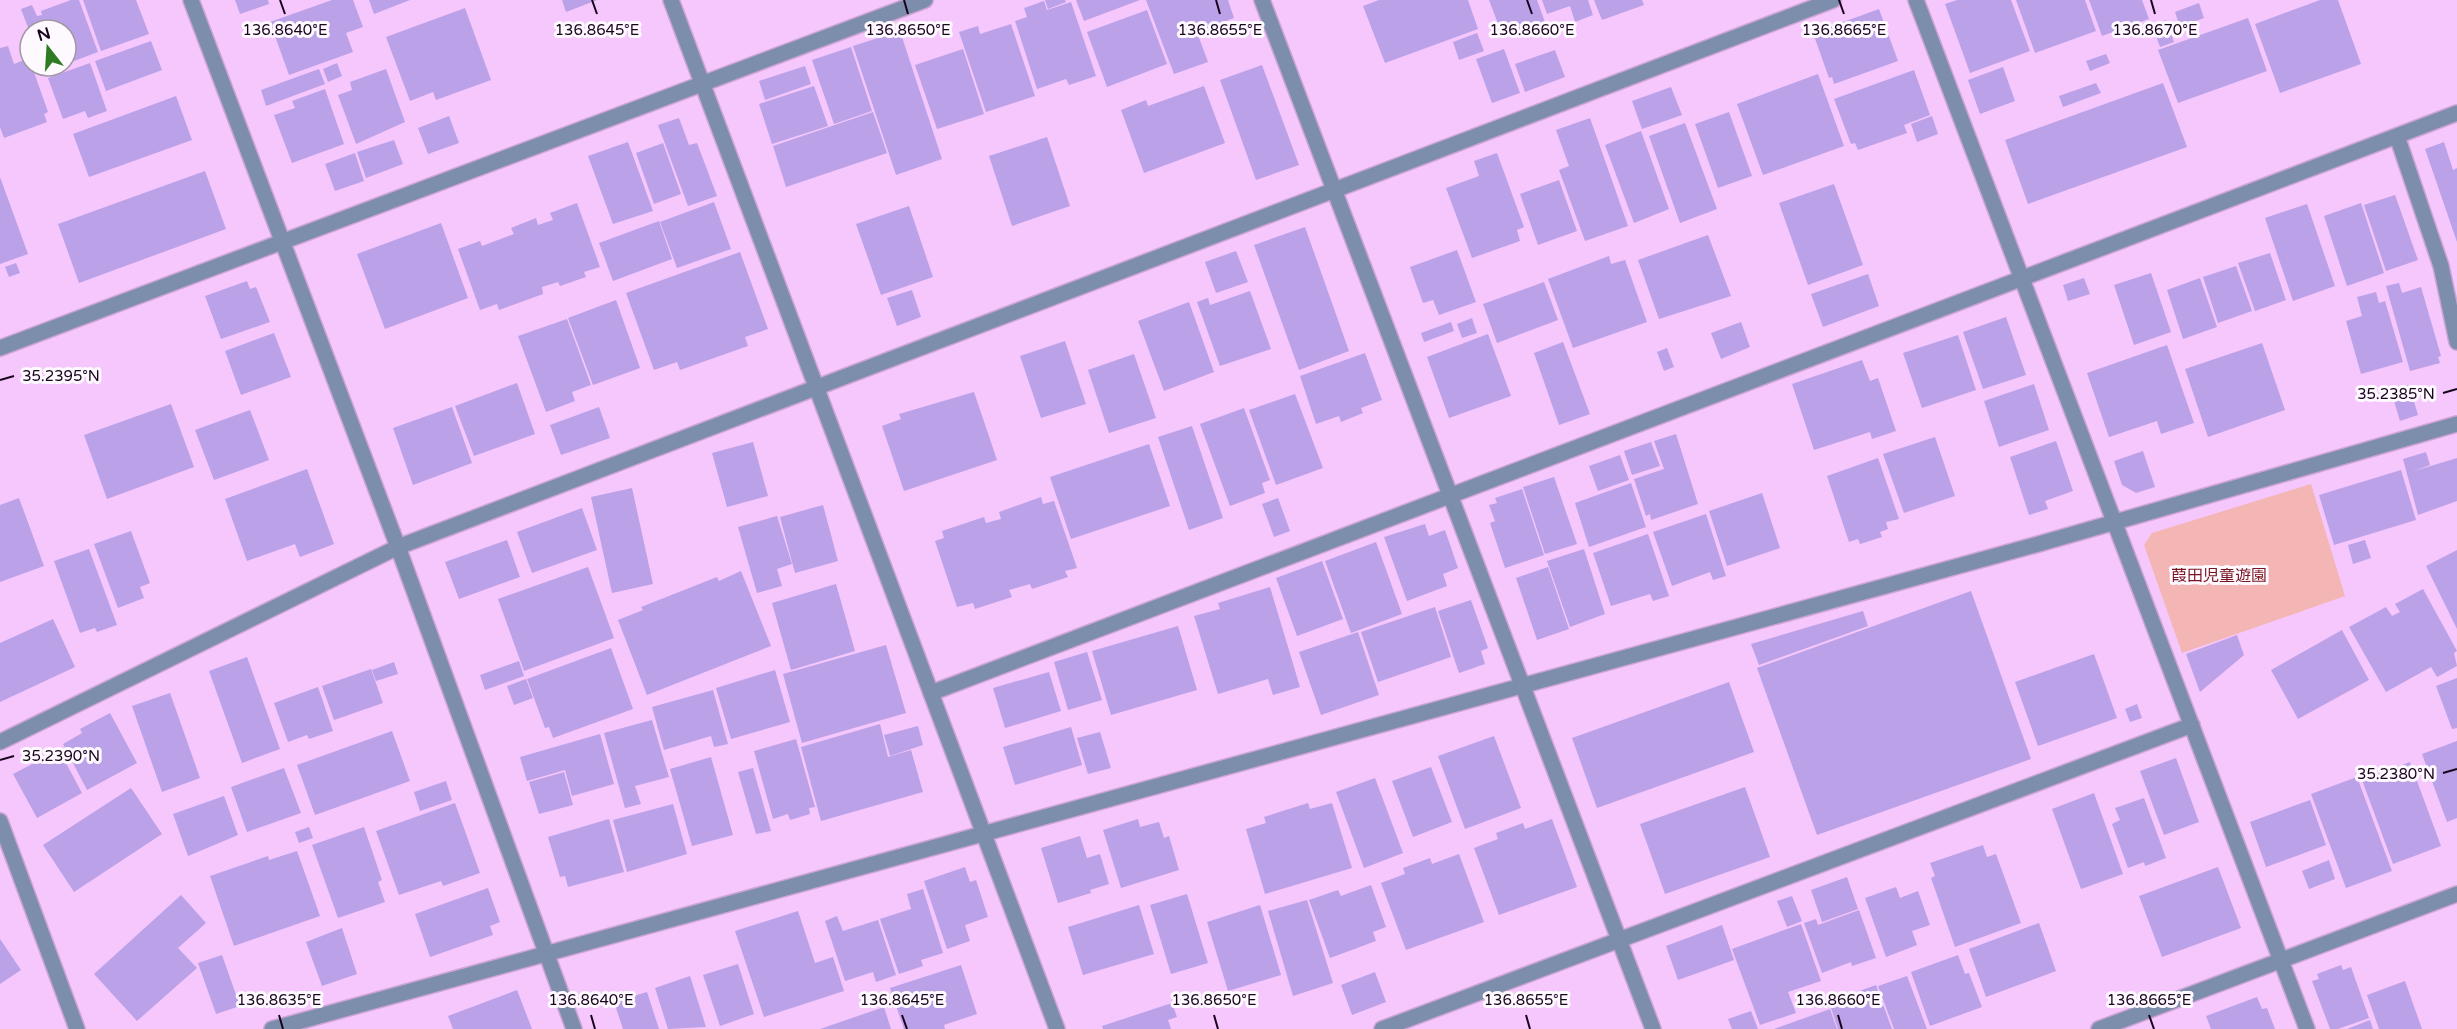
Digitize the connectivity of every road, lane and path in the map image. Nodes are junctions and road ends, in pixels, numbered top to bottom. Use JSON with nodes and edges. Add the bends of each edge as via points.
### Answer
{"nodes":[{"id":1,"x":190,"y":0,"type":"edge"},
{"id":2,"x":671,"y":0,"type":"edge"},
{"id":3,"x":925,"y":0,"type":"edge"},
{"id":4,"x":1262,"y":0,"type":"edge"},
{"id":5,"x":1833,"y":0,"type":"edge"},
{"id":6,"x":1916,"y":0,"type":"edge"},
{"id":7,"x":703,"y":84,"type":"junction"},
{"id":8,"x":2457,"y":113,"type":"edge"},
{"id":9,"x":2397,"y":136,"type":"junction"},
{"id":10,"x":1334,"y":191,"type":"junction"},
{"id":11,"x":281,"y":243,"type":"junction"},
{"id":12,"x":2022,"y":279,"type":"junction"},
{"id":13,"x":2457,"y":342,"type":"edge"},
{"id":14,"x":0,"y":348,"type":"edge"},
{"id":15,"x":817,"y":388,"type":"junction"},
{"id":16,"x":2457,"y":424,"type":"edge"},
{"id":17,"x":1450,"y":496,"type":"junction"},
{"id":18,"x":2115,"y":523,"type":"junction"},
{"id":19,"x":398,"y":547,"type":"junction"},
{"id":20,"x":1521,"y":685,"type":"junction"},
{"id":21,"x":931,"y":693,"type":"junction"},
{"id":22,"x":2192,"y":725,"type":"junction"},
{"id":23,"x":0,"y":742,"type":"edge"},
{"id":24,"x":0,"y":821,"type":"edge"},
{"id":25,"x":983,"y":832,"type":"junction"},
{"id":26,"x":2457,"y":894,"type":"edge"},
{"id":27,"x":1619,"y":939,"type":"junction"},
{"id":28,"x":546,"y":953,"type":"junction"},
{"id":29,"x":2281,"y":960,"type":"junction"},
{"id":30,"x":77,"y":1029,"type":"edge"},
{"id":31,"x":272,"y":1029,"type":"edge"},
{"id":32,"x":574,"y":1029,"type":"edge"},
{"id":33,"x":1057,"y":1029,"type":"edge"},
{"id":34,"x":1382,"y":1029,"type":"edge"},
{"id":35,"x":1653,"y":1029,"type":"edge"},
{"id":36,"x":2099,"y":1029,"type":"edge"},
{"id":37,"x":2307,"y":1029,"type":"edge"}],
"edges":[{"from":1,"to":11,"type":"street"},
{"from":2,"to":7,"type":"street"},
{"from":3,"to":7,"type":"street"},
{"from":4,"to":10,"type":"street"},
{"from":5,"to":10,"type":"street"},
{"from":6,"to":12,"type":"street"},
{"from":7,"to":11,"type":"street"},
{"from":7,"to":15,"type":"street"},
{"from":8,"to":9,"type":"street"},
{"from":9,"to":12,"type":"street"},
{"from":9,"to":13,"type":"street","via":[[2440,266]]},
{"from":10,"to":15,"type":"street"},
{"from":10,"to":17,"type":"street"},
{"from":11,"to":14,"type":"street"},
{"from":11,"to":19,"type":"street"},
{"from":12,"to":17,"type":"street"},
{"from":12,"to":18,"type":"street"},
{"from":15,"to":19,"type":"street"},
{"from":15,"to":21,"type":"street"},
{"from":16,"to":18,"type":"street"},
{"from":17,"to":20,"type":"street"},
{"from":17,"to":21,"type":"street"},
{"from":18,"to":20,"type":"street"},
{"from":18,"to":22,"type":"street"},
{"from":19,"to":23,"type":"street"},
{"from":19,"to":28,"type":"street"},
{"from":20,"to":25,"type":"street"},
{"from":20,"to":27,"type":"street"},
{"from":21,"to":25,"type":"street"},
{"from":22,"to":27,"type":"street"},
{"from":22,"to":29,"type":"street"},
{"from":24,"to":30,"type":"street"},
{"from":25,"to":28,"type":"street"},
{"from":25,"to":33,"type":"street"},
{"from":26,"to":29,"type":"street"},
{"from":27,"to":34,"type":"street"},
{"from":27,"to":35,"type":"street"},
{"from":28,"to":31,"type":"street"},
{"from":28,"to":32,"type":"street"},
{"from":29,"to":36,"type":"street"},
{"from":29,"to":37,"type":"street"}]}
